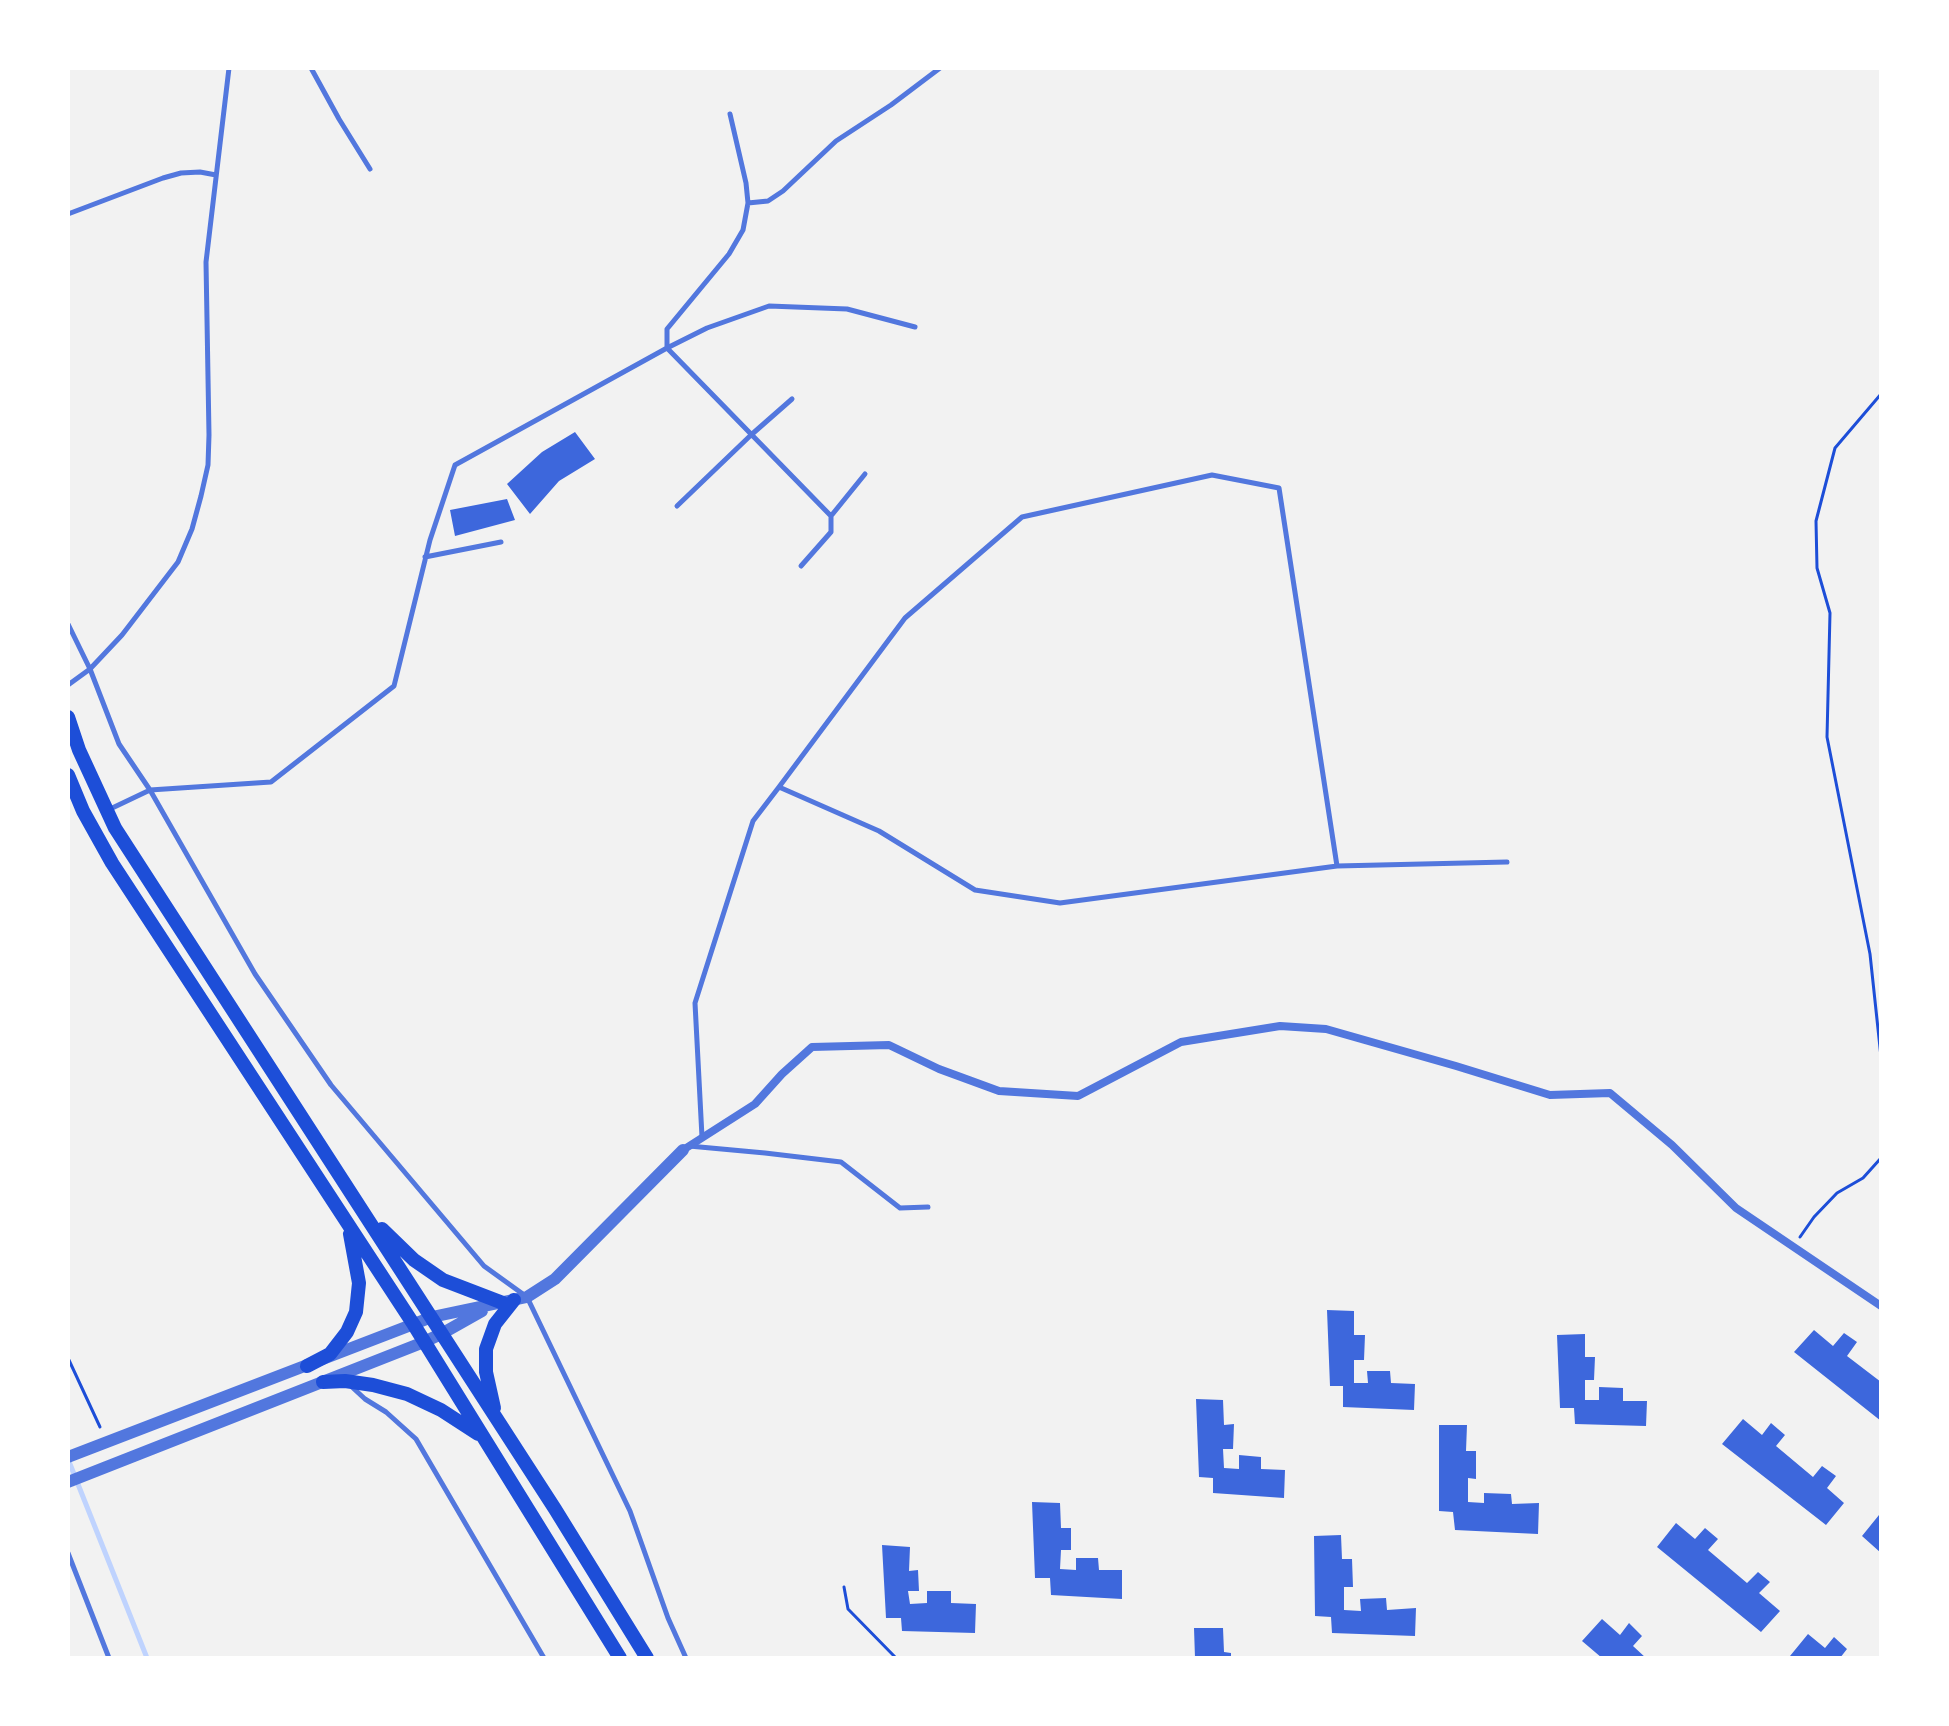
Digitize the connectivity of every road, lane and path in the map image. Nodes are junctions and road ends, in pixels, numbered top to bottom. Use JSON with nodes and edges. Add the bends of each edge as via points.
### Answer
{"nodes":[{"id":1,"x":229,"y":68,"type":"edge"},
{"id":2,"x":311,"y":68,"type":"edge"},
{"id":3,"x":940,"y":68,"type":"edge"},
{"id":4,"x":730,"y":114,"type":"dead end"},
{"id":5,"x":370,"y":169,"type":"dead end"},
{"id":6,"x":216,"y":175,"type":"junction"},
{"id":7,"x":748,"y":203,"type":"junction"},
{"id":8,"x":68,"y":214,"type":"edge"},
{"id":9,"x":915,"y":327,"type":"dead end"},
{"id":10,"x":667,"y":348,"type":"junction"},
{"id":11,"x":1881,"y":394,"type":"edge"},
{"id":12,"x":792,"y":399,"type":"dead end"},
{"id":13,"x":751,"y":435,"type":"junction"},
{"id":14,"x":865,"y":474,"type":"dead end"},
{"id":15,"x":677,"y":506,"type":"dead end"},
{"id":16,"x":831,"y":516,"type":"junction"},
{"id":17,"x":501,"y":542,"type":"dead end"},
{"id":18,"x":425,"y":557,"type":"junction"},
{"id":19,"x":801,"y":566,"type":"dead end"},
{"id":20,"x":68,"y":624,"type":"edge"},
{"id":21,"x":90,"y":669,"type":"junction"},
{"id":22,"x":68,"y":685,"type":"edge"},
{"id":23,"x":68,"y":717,"type":"edge"},
{"id":24,"x":68,"y":775,"type":"edge"},
{"id":25,"x":779,"y":787,"type":"junction"},
{"id":26,"x":150,"y":790,"type":"junction"},
{"id":27,"x":107,"y":811,"type":"junction"},
{"id":28,"x":1507,"y":862,"type":"dead end"},
{"id":29,"x":1337,"y":866,"type":"junction"},
{"id":30,"x":1881,"y":1057,"type":"edge"},
{"id":31,"x":702,"y":1137,"type":"junction"},
{"id":32,"x":686,"y":1148,"type":"junction"},
{"id":33,"x":1881,"y":1158,"type":"edge"},
{"id":34,"x":928,"y":1207,"type":"dead end"},
{"id":35,"x":361,"y":1209,"type":"junction"},
{"id":36,"x":348,"y":1226,"type":"junction"},
{"id":37,"x":1793,"y":1247,"type":"junction"},
{"id":38,"x":509,"y":1302,"type":"junction"},
{"id":39,"x":1881,"y":1306,"type":"edge"},
{"id":40,"x":432,"y":1317,"type":"junction"},
{"id":41,"x":414,"y":1325,"type":"junction"},
{"id":42,"x":443,"y":1333,"type":"junction"},
{"id":43,"x":424,"y":1342,"type":"junction"},
{"id":44,"x":68,"y":1358,"type":"edge"},
{"id":45,"x":307,"y":1366,"type":"junction"},
{"id":46,"x":345,"y":1381,"type":"junction"},
{"id":47,"x":323,"y":1382,"type":"junction"},
{"id":48,"x":495,"y":1416,"type":"junction"},
{"id":49,"x":483,"y":1439,"type":"junction"},
{"id":50,"x":105,"y":1443,"type":"junction"},
{"id":51,"x":68,"y":1457,"type":"edge"},
{"id":52,"x":68,"y":1482,"type":"edge"},
{"id":53,"x":68,"y":1553,"type":"edge"},
{"id":54,"x":844,"y":1587,"type":"dead end"},
{"id":55,"x":109,"y":1658,"type":"edge"},
{"id":56,"x":544,"y":1658,"type":"edge"},
{"id":57,"x":620,"y":1658,"type":"edge"},
{"id":58,"x":647,"y":1658,"type":"edge"},
{"id":59,"x":686,"y":1658,"type":"edge"},
{"id":60,"x":896,"y":1658,"type":"edge"}],
"edges":[{"from":1,"to":6,"type":"lane"},
{"from":2,"to":5,"type":"lane"},
{"from":3,"to":7,"type":"lane","via":[[836,141],[783,191],[768,201]]},
{"from":4,"to":7,"type":"lane"},
{"from":6,"to":8,"type":"lane","via":[[181,173]]},
{"from":6,"to":21,"type":"lane","via":[[206,262],[208,465],[201,496],[178,562]]},
{"from":7,"to":10,"type":"lane","via":[[743,230],[729,254],[667,329]]},
{"from":9,"to":10,"type":"lane","via":[[847,309],[769,306]]},
{"from":10,"to":13,"type":"lane"},
{"from":10,"to":18,"type":"lane","via":[[455,465]]},
{"from":11,"to":30,"type":"path","via":[[1835,448],[1816,521],[1817,568],[1830,613],[1827,737],[1870,954]]},
{"from":12,"to":13,"type":"lane"},
{"from":13,"to":15,"type":"lane"},
{"from":13,"to":16,"type":"lane"},
{"from":14,"to":16,"type":"lane"},
{"from":16,"to":19,"type":"lane","via":[[831,532]]},
{"from":17,"to":18,"type":"lane"},
{"from":18,"to":26,"type":"lane","via":[[394,686],[271,782]]},
{"from":20,"to":21,"type":"lane"},
{"from":21,"to":22,"type":"lane"},
{"from":21,"to":26,"type":"lane","via":[[119,744]]},
{"from":23,"to":27,"type":"main road"},
{"from":24,"to":36,"type":"main road","via":[[112,863]]},
{"from":25,"to":29,"type":"lane","via":[[879,831],[975,890],[1060,903]]},
{"from":25,"to":29,"type":"lane","via":[[905,618],[1022,517],[1212,475],[1279,488]]},
{"from":25,"to":31,"type":"lane","via":[[753,821],[695,1003]]},
{"from":26,"to":27,"type":"lane"},
{"from":26,"to":38,"type":"lane","via":[[255,974],[331,1085]]},
{"from":27,"to":35,"type":"main road"},
{"from":28,"to":29,"type":"lane"},
{"from":31,"to":32,"type":"street"},
{"from":31,"to":37,"type":"street","via":[[755,1104],[812,1047],[889,1045],[999,1091],[1078,1096],[1181,1042],[1280,1026],[1326,1029],[1550,1095],[1610,1093],[1736,1208]]},
{"from":32,"to":34,"type":"lane","via":[[841,1162],[900,1208]]},
{"from":32,"to":38,"type":"street","via":[[555,1279]]},
{"from":33,"to":37,"type":"path","via":[[1863,1178],[1837,1193]]},
{"from":35,"to":38,"type":"main road","via":[[443,1280]]},
{"from":35,"to":40,"type":"main road"},
{"from":36,"to":41,"type":"main road"},
{"from":36,"to":45,"type":"main road","via":[[359,1283],[356,1312],[330,1354]]},
{"from":37,"to":39,"type":"street"},
{"from":38,"to":40,"type":"street"},
{"from":38,"to":42,"type":"street"},
{"from":38,"to":48,"type":"main road","via":[[486,1349]]},
{"from":38,"to":59,"type":"lane","via":[[630,1511]]},
{"from":40,"to":41,"type":"street"},
{"from":40,"to":42,"type":"main road"},
{"from":41,"to":43,"type":"main road"},
{"from":41,"to":45,"type":"street"},
{"from":42,"to":43,"type":"street"},
{"from":42,"to":48,"type":"main road"},
{"from":43,"to":47,"type":"street"},
{"from":43,"to":49,"type":"main road"},
{"from":44,"to":50,"type":"path"},
{"from":45,"to":50,"type":"street"},
{"from":46,"to":47,"type":"main road"},
{"from":46,"to":49,"type":"main road","via":[[407,1394]]},
{"from":46,"to":56,"type":"lane","via":[[416,1439]]},
{"from":47,"to":52,"type":"street"},
{"from":48,"to":58,"type":"main road"},
{"from":49,"to":57,"type":"main road"},
{"from":50,"to":51,"type":"street"},
{"from":53,"to":55,"type":"lane"},
{"from":54,"to":60,"type":"path","via":[[848,1609]]}]}
